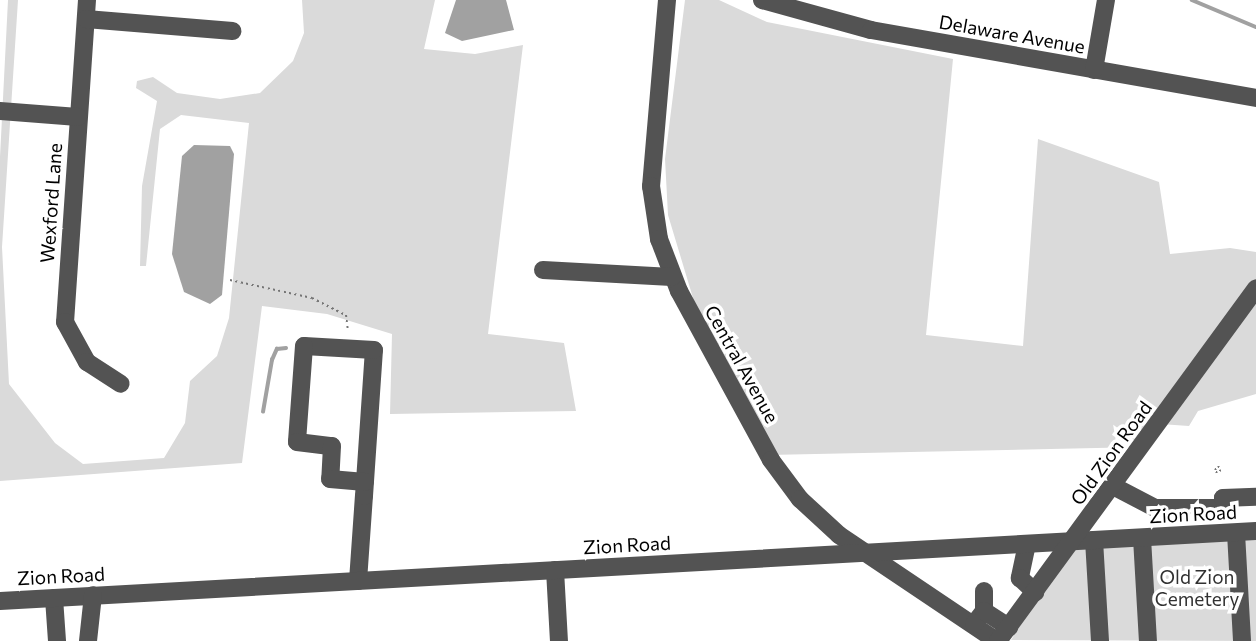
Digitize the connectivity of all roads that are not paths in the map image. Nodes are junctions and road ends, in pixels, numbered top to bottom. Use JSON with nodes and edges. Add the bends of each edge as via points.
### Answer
{"nodes":[{"id":1,"x":87,"y":0,"type":"edge"},
{"id":2,"x":667,"y":0,"type":"edge"},
{"id":3,"x":762,"y":0,"type":"edge"},
{"id":4,"x":1106,"y":0,"type":"edge"},
{"id":5,"x":86,"y":19,"type":"junction"},
{"id":6,"x":233,"y":31,"type":"dead end"},
{"id":7,"x":1094,"y":70,"type":"junction"},
{"id":8,"x":1256,"y":98,"type":"edge"},
{"id":9,"x":0,"y":111,"type":"edge"},
{"id":10,"x":78,"y":117,"type":"junction"},
{"id":11,"x":543,"y":270,"type":"dead end"},
{"id":12,"x":672,"y":277,"type":"junction"},
{"id":13,"x":1256,"y":288,"type":"edge"},
{"id":14,"x":121,"y":384,"type":"dead end"},
{"id":15,"x":365,"y":482,"type":"junction"},
{"id":16,"x":1113,"y":486,"type":"junction"},
{"id":17,"x":1256,"y":497,"type":"edge"},
{"id":18,"x":1223,"y":508,"type":"junction"},
{"id":19,"x":1256,"y":531,"type":"edge"},
{"id":20,"x":1230,"y":533,"type":"junction"},
{"id":21,"x":1142,"y":538,"type":"junction"},
{"id":22,"x":1094,"y":540,"type":"junction"},
{"id":23,"x":1072,"y":542,"type":"junction"},
{"id":24,"x":1027,"y":544,"type":"junction"},
{"id":25,"x":865,"y":553,"type":"junction"},
{"id":26,"x":555,"y":570,"type":"junction"},
{"id":27,"x":358,"y":581,"type":"junction"},
{"id":28,"x":984,"y":591,"type":"dead end"},
{"id":29,"x":1035,"y":592,"type":"junction"},
{"id":30,"x":93,"y":595,"type":"junction"},
{"id":31,"x":54,"y":598,"type":"junction"},
{"id":32,"x":0,"y":601,"type":"edge"},
{"id":33,"x":979,"y":618,"type":"junction"},
{"id":34,"x":1002,"y":636,"type":"edge"},
{"id":35,"x":57,"y":641,"type":"edge"},
{"id":36,"x":88,"y":641,"type":"edge"},
{"id":37,"x":559,"y":641,"type":"edge"},
{"id":38,"x":1100,"y":641,"type":"edge"},
{"id":39,"x":1148,"y":641,"type":"edge"},
{"id":40,"x":1242,"y":641,"type":"edge"}],
"edges":[{"from":1,"to":5,"type":"street","name":"Wexford Lane"},
{"from":2,"to":12,"type":"street","name":"Central Avenue","via":[[651,186]]},
{"from":3,"to":7,"type":"street","name":"Delaware Avenue","via":[[871,30]]},
{"from":4,"to":7,"type":"street"},
{"from":5,"to":6,"type":"street"},
{"from":5,"to":10,"type":"street","name":"Wexford Lane"},
{"from":7,"to":8,"type":"street","name":"Delaware Avenue"},
{"from":9,"to":10,"type":"street"},
{"from":10,"to":14,"type":"street","name":"Wexford Lane","via":[[65,322],[87,362]]},
{"from":11,"to":12,"type":"street"},
{"from":12,"to":25,"type":"street","name":"Central Avenue","via":[[777,469],[817,515]]},
{"from":13,"to":16,"type":"street","name":"Old Zion Road"},
{"from":15,"to":15,"type":"street","via":[[374,351],[304,346],[297,442],[332,446],[330,479]]},
{"from":15,"to":27,"type":"street"},
{"from":16,"to":18,"type":"street","via":[[1155,508]]},
{"from":16,"to":23,"type":"street","name":"Old Zion Road"},
{"from":17,"to":18,"type":"street","via":[[1223,499]]},
{"from":18,"to":20,"type":"street"},
{"from":19,"to":20,"type":"street","name":"Zion Road"},
{"from":20,"to":21,"type":"street","name":"Zion Road"},
{"from":20,"to":40,"type":"street"},
{"from":21,"to":22,"type":"street","name":"Zion Road"},
{"from":21,"to":39,"type":"street"},
{"from":22,"to":23,"type":"street","name":"Zion Road"},
{"from":22,"to":38,"type":"street"},
{"from":23,"to":24,"type":"street","name":"Zion Road"},
{"from":23,"to":29,"type":"street","name":"Old Zion Road"},
{"from":24,"to":25,"type":"street","name":"Zion Road"},
{"from":24,"to":29,"type":"street","via":[[1020,578]]},
{"from":25,"to":26,"type":"street","name":"Zion Road"},
{"from":25,"to":33,"type":"street","name":"Central Avenue"},
{"from":26,"to":27,"type":"street","name":"Zion Road"},
{"from":26,"to":37,"type":"street"},
{"from":27,"to":30,"type":"street","name":"Zion Road"},
{"from":28,"to":33,"type":"street"},
{"from":29,"to":34,"type":"street","name":"Old Zion Road"},
{"from":30,"to":31,"type":"street","name":"Zion Road"},
{"from":30,"to":36,"type":"street"},
{"from":31,"to":32,"type":"street","name":"Zion Road"},
{"from":31,"to":35,"type":"street"},
{"from":33,"to":34,"type":"street","name":"Central Avenue"}]}
